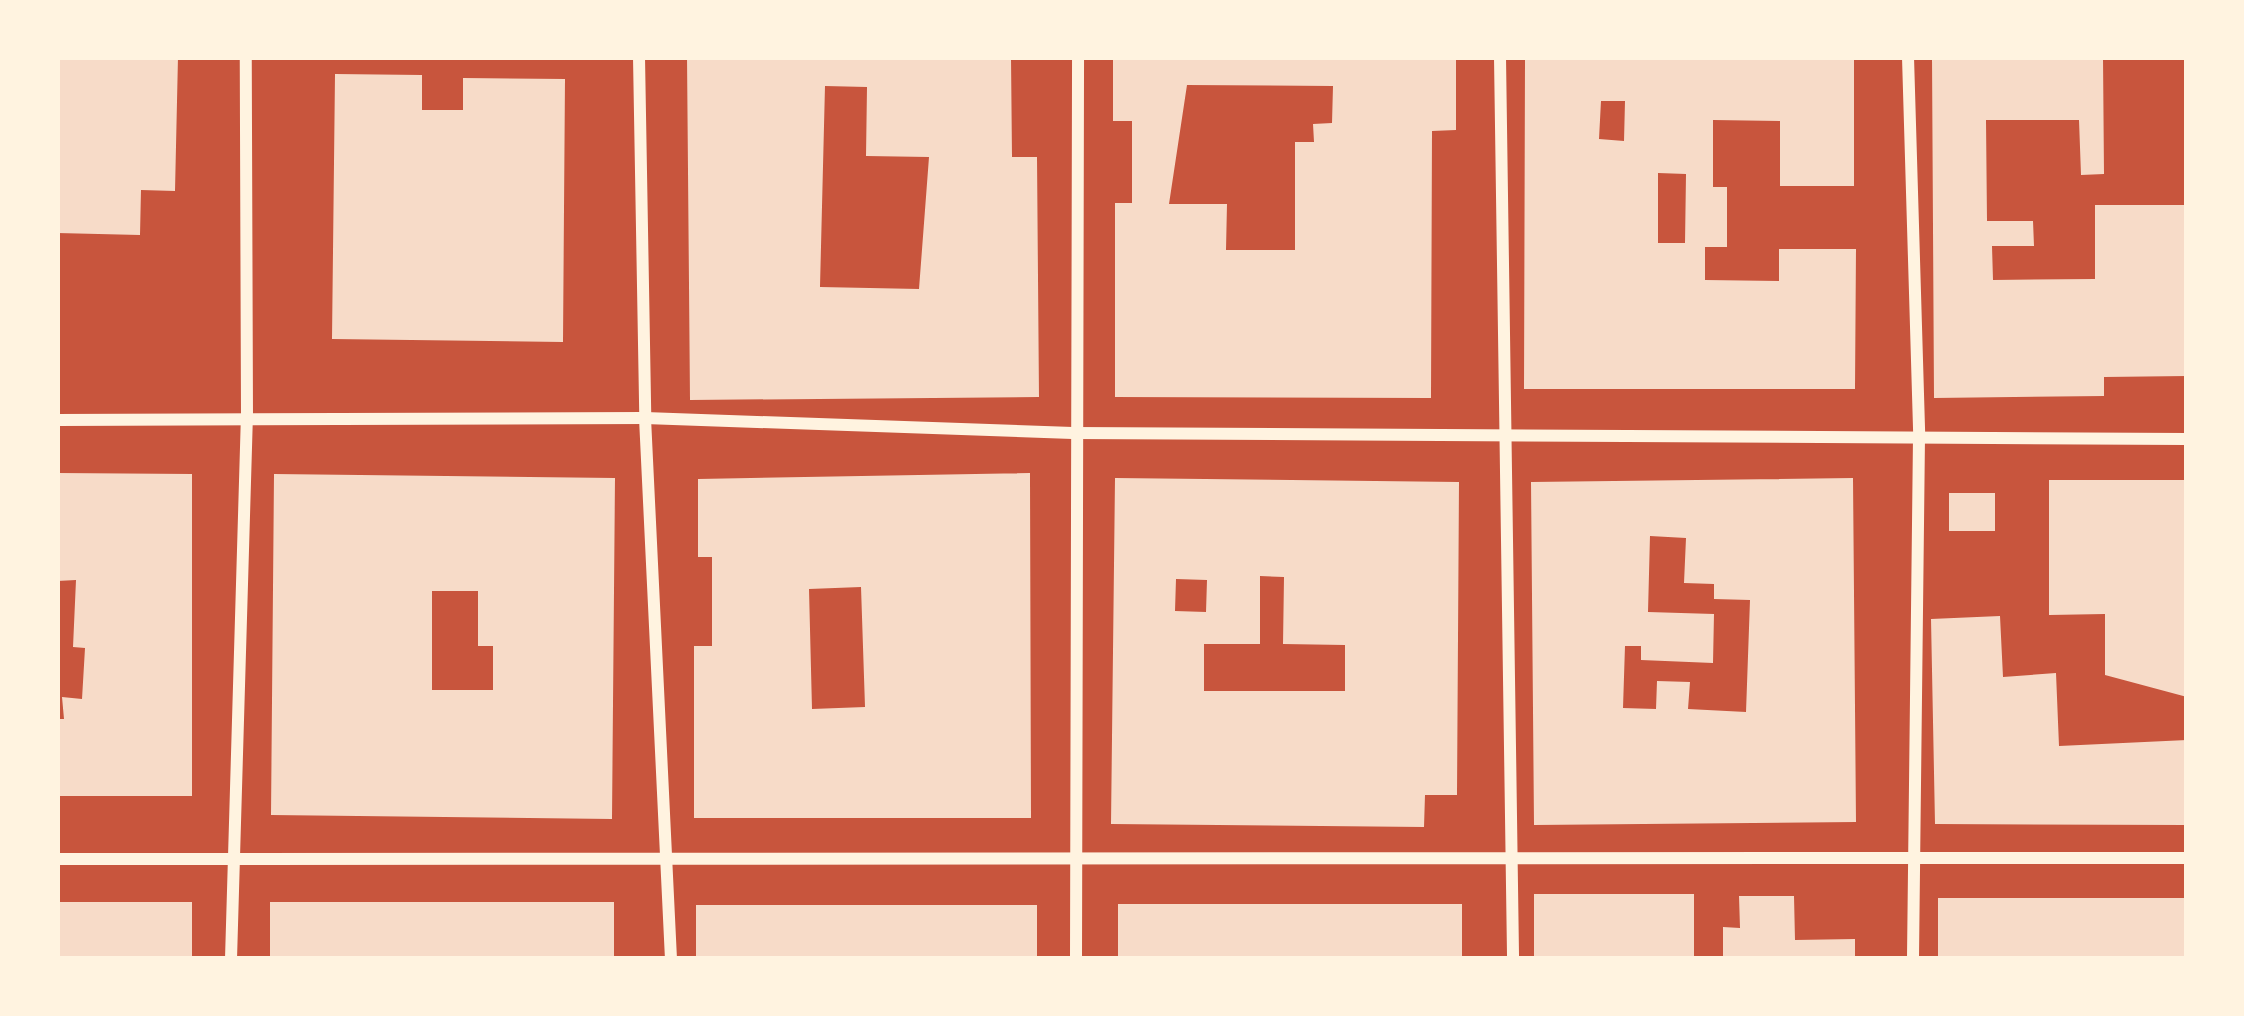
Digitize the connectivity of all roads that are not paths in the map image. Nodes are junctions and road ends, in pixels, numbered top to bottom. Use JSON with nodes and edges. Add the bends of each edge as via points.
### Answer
{"nodes":[{"id":1,"x":246,"y":57,"type":"edge"},
{"id":2,"x":639,"y":57,"type":"edge"},
{"id":3,"x":1078,"y":57,"type":"edge"},
{"id":4,"x":1500,"y":57,"type":"edge"},
{"id":5,"x":1908,"y":57,"type":"edge"},
{"id":6,"x":247,"y":415,"type":"junction"},
{"id":7,"x":645,"y":418,"type":"junction"},
{"id":8,"x":57,"y":420,"type":"edge"},
{"id":9,"x":1508,"y":432,"type":"junction"},
{"id":10,"x":1073,"y":433,"type":"junction"},
{"id":11,"x":1918,"y":437,"type":"junction"},
{"id":12,"x":2187,"y":439,"type":"edge"},
{"id":13,"x":1514,"y":855,"type":"junction"},
{"id":14,"x":1917,"y":857,"type":"junction"},
{"id":15,"x":232,"y":858,"type":"junction"},
{"id":16,"x":1073,"y":858,"type":"junction"},
{"id":17,"x":2187,"y":858,"type":"edge"},
{"id":18,"x":57,"y":859,"type":"edge"},
{"id":19,"x":671,"y":859,"type":"junction"},
{"id":20,"x":231,"y":959,"type":"edge"},
{"id":21,"x":670,"y":959,"type":"edge"},
{"id":22,"x":1076,"y":959,"type":"edge"},
{"id":23,"x":1513,"y":959,"type":"edge"},
{"id":24,"x":1913,"y":959,"type":"edge"}],
"edges":[{"from":1,"to":6,"type":"street"},
{"from":2,"to":7,"type":"street"},
{"from":3,"to":10,"type":"street"},
{"from":4,"to":9,"type":"street"},
{"from":5,"to":11,"type":"street"},
{"from":6,"to":7,"type":"street"},
{"from":6,"to":8,"type":"street"},
{"from":6,"to":15,"type":"street"},
{"from":7,"to":10,"type":"street"},
{"from":7,"to":19,"type":"street"},
{"from":9,"to":10,"type":"street"},
{"from":9,"to":11,"type":"street"},
{"from":9,"to":13,"type":"street"},
{"from":10,"to":16,"type":"street"},
{"from":11,"to":12,"type":"street"},
{"from":11,"to":14,"type":"street"},
{"from":13,"to":14,"type":"street"},
{"from":13,"to":16,"type":"street"},
{"from":13,"to":23,"type":"street"},
{"from":14,"to":17,"type":"street"},
{"from":14,"to":24,"type":"street"},
{"from":15,"to":18,"type":"street"},
{"from":15,"to":19,"type":"street"},
{"from":15,"to":20,"type":"street"},
{"from":16,"to":19,"type":"street"},
{"from":16,"to":22,"type":"street"},
{"from":19,"to":21,"type":"street"}]}
